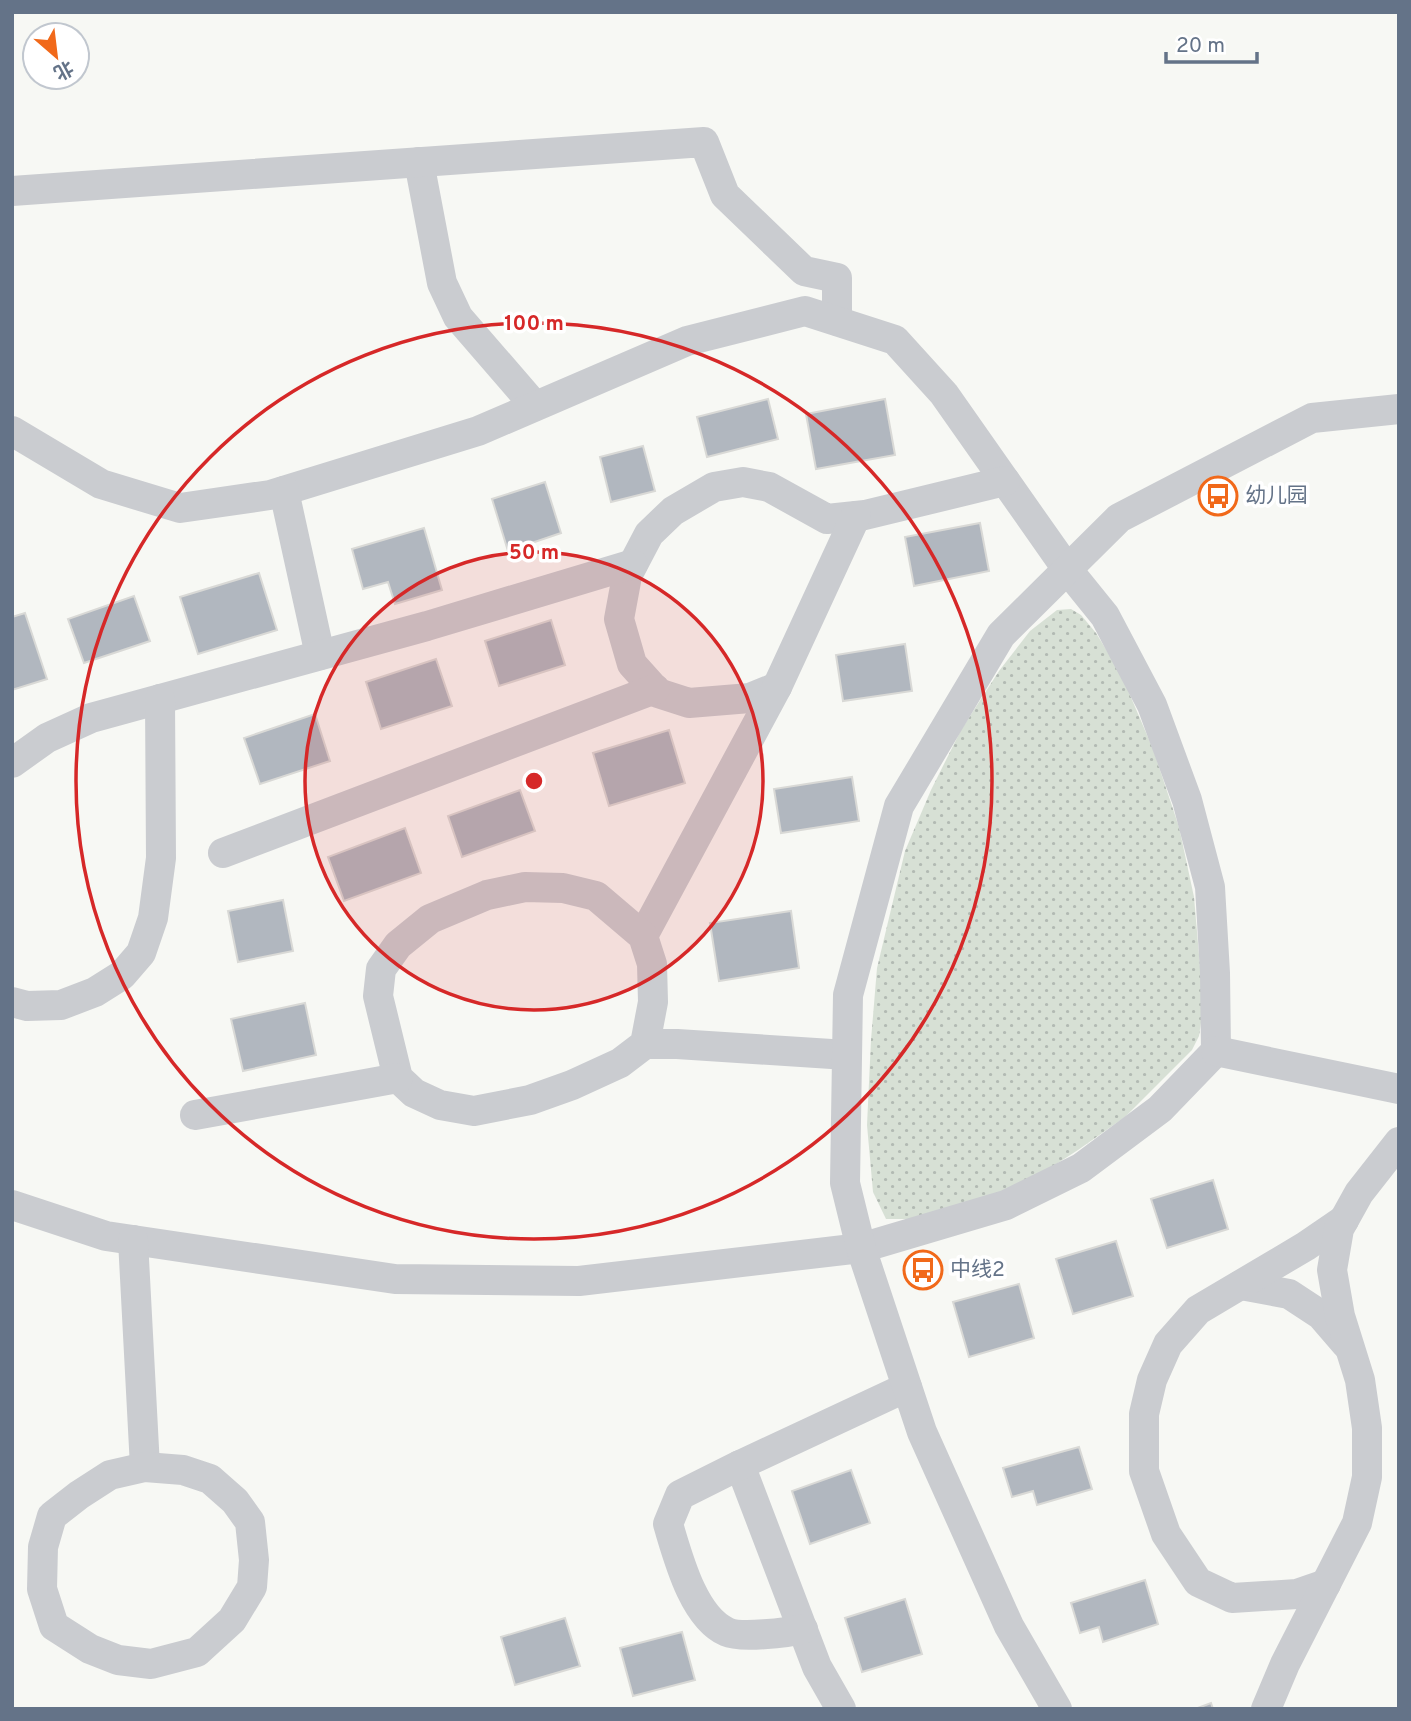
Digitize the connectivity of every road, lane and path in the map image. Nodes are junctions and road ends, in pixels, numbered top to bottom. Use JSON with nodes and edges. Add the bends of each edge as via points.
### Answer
{"nodes":[{"id":1,"x":419,"y":162,"type":"junction"},
{"id":2,"x":12,"y":191,"type":"edge"},
{"id":3,"x":837,"y":321,"type":"junction"},
{"id":4,"x":535,"y":406,"type":"junction"},
{"id":5,"x":1399,"y":410,"type":"edge"},
{"id":6,"x":12,"y":431,"type":"edge"},
{"id":7,"x":1005,"y":481,"type":"junction"},
{"id":8,"x":284,"y":491,"type":"junction"},
{"id":9,"x":856,"y":516,"type":"junction"},
{"id":10,"x":633,"y":564,"type":"junction"},
{"id":11,"x":1067,"y":569,"type":"junction"},
{"id":12,"x":320,"y":655,"type":"junction"},
{"id":13,"x":777,"y":687,"type":"junction"},
{"id":14,"x":654,"y":689,"type":"junction"},
{"id":15,"x":160,"y":699,"type":"junction"},
{"id":16,"x":12,"y":763,"type":"edge"},
{"id":17,"x":223,"y":853,"type":"dead end"},
{"id":18,"x":643,"y":936,"type":"junction"},
{"id":19,"x":12,"y":1002,"type":"edge"},
{"id":20,"x":645,"y":1044,"type":"junction"},
{"id":21,"x":1216,"y":1051,"type":"junction"},
{"id":22,"x":847,"y":1055,"type":"junction"},
{"id":23,"x":398,"y":1078,"type":"junction"},
{"id":24,"x":1399,"y":1089,"type":"edge"},
{"id":25,"x":195,"y":1115,"type":"dead end"},
{"id":26,"x":1399,"y":1142,"type":"edge"},
{"id":27,"x":12,"y":1205,"type":"edge"},
{"id":28,"x":1344,"y":1220,"type":"junction"},
{"id":29,"x":134,"y":1240,"type":"junction"},
{"id":30,"x":861,"y":1248,"type":"junction"},
{"id":31,"x":1241,"y":1284,"type":"junction"},
{"id":32,"x":1351,"y":1350,"type":"junction"},
{"id":33,"x":907,"y":1387,"type":"junction"},
{"id":34,"x":740,"y":1465,"type":"junction"},
{"id":35,"x":145,"y":1467,"type":"junction"},
{"id":36,"x":1326,"y":1584,"type":"junction"},
{"id":37,"x":803,"y":1629,"type":"junction"},
{"id":38,"x":841,"y":1709,"type":"edge"},
{"id":39,"x":1058,"y":1709,"type":"edge"},
{"id":40,"x":1266,"y":1709,"type":"edge"}],
"edges":[{"from":1,"to":2,"type":"street"},
{"from":1,"to":3,"type":"street","via":[[704,142],[725,195],[804,271],[837,278]]},
{"from":1,"to":4,"type":"street","via":[[442,283],[458,317]]},
{"from":3,"to":4,"type":"street","via":[[805,311],[687,341]]},
{"from":3,"to":7,"type":"street","via":[[895,340],[944,394]]},
{"from":4,"to":8,"type":"street","via":[[478,431]]},
{"from":5,"to":11,"type":"street","via":[[1312,418],[1119,517]]},
{"from":6,"to":8,"type":"street","via":[[101,484],[180,508]]},
{"from":7,"to":9,"type":"street"},
{"from":7,"to":11,"type":"street"},
{"from":8,"to":12,"type":"street"},
{"from":9,"to":10,"type":"street","via":[[827,519],[769,487],[743,482],[714,487],[673,511],[649,534]]},
{"from":9,"to":13,"type":"street"},
{"from":10,"to":12,"type":"street"},
{"from":10,"to":14,"type":"street","via":[[619,619],[632,664]]},
{"from":11,"to":21,"type":"street","via":[[1105,617],[1152,705],[1187,800],[1210,887]]},
{"from":11,"to":22,"type":"street","via":[[1001,635],[899,806],[848,995]]},
{"from":12,"to":15,"type":"street"},
{"from":13,"to":14,"type":"street","via":[[750,698],[689,703]]},
{"from":13,"to":18,"type":"street"},
{"from":14,"to":17,"type":"street"},
{"from":15,"to":16,"type":"street","via":[[91,718],[47,738]]},
{"from":15,"to":19,"type":"street","via":[[161,858],[153,918],[141,953],[122,975],[61,1005]]},
{"from":18,"to":20,"type":"street","via":[[652,964],[653,1002]]},
{"from":18,"to":23,"type":"street","via":[[596,895],[563,888],[525,887],[487,895],[430,919],[398,945],[381,969],[378,996]]},
{"from":20,"to":22,"type":"street"},
{"from":20,"to":23,"type":"street","via":[[620,1063],[572,1085],[530,1100],[474,1111],[440,1105],[414,1093]]},
{"from":21,"to":24,"type":"street"},
{"from":21,"to":30,"type":"street","via":[[1160,1109],[1080,1168],[1006,1205]]},
{"from":22,"to":30,"type":"street","via":[[845,1183]]},
{"from":23,"to":25,"type":"street"},
{"from":26,"to":28,"type":"street"},
{"from":27,"to":29,"type":"street","via":[[106,1236]]},
{"from":28,"to":31,"type":"street"},
{"from":28,"to":32,"type":"street","via":[[1332,1270]]},
{"from":29,"to":30,"type":"street","via":[[395,1279],[553,1281]]},
{"from":29,"to":35,"type":"street"},
{"from":30,"to":33,"type":"street"},
{"from":31,"to":32,"type":"street","via":[[1289,1294],[1321,1315]]},
{"from":31,"to":36,"type":"street","via":[[1198,1310],[1168,1344],[1144,1414],[1144,1471],[1166,1534],[1198,1582],[1232,1598],[1297,1594]]},
{"from":32,"to":36,"type":"street","via":[[1367,1428],[1367,1477],[1357,1524]]},
{"from":33,"to":34,"type":"street"},
{"from":33,"to":39,"type":"street","via":[[922,1432],[1009,1626]]},
{"from":34,"to":37,"type":"street"},
{"from":34,"to":37,"type":"street","via":[[680,1495],[668,1524],[686,1580],[709,1621],[729,1633],[780,1634]]},
{"from":35,"to":35,"type":"street","via":[[110,1475],[52,1516],[43,1546],[42,1588],[54,1626],[118,1660],[151,1664],[197,1651],[232,1620],[252,1587],[254,1560],[250,1522],[210,1479],[183,1470]]},
{"from":36,"to":40,"type":"street"},
{"from":37,"to":38,"type":"street","via":[[817,1667]]}]}
